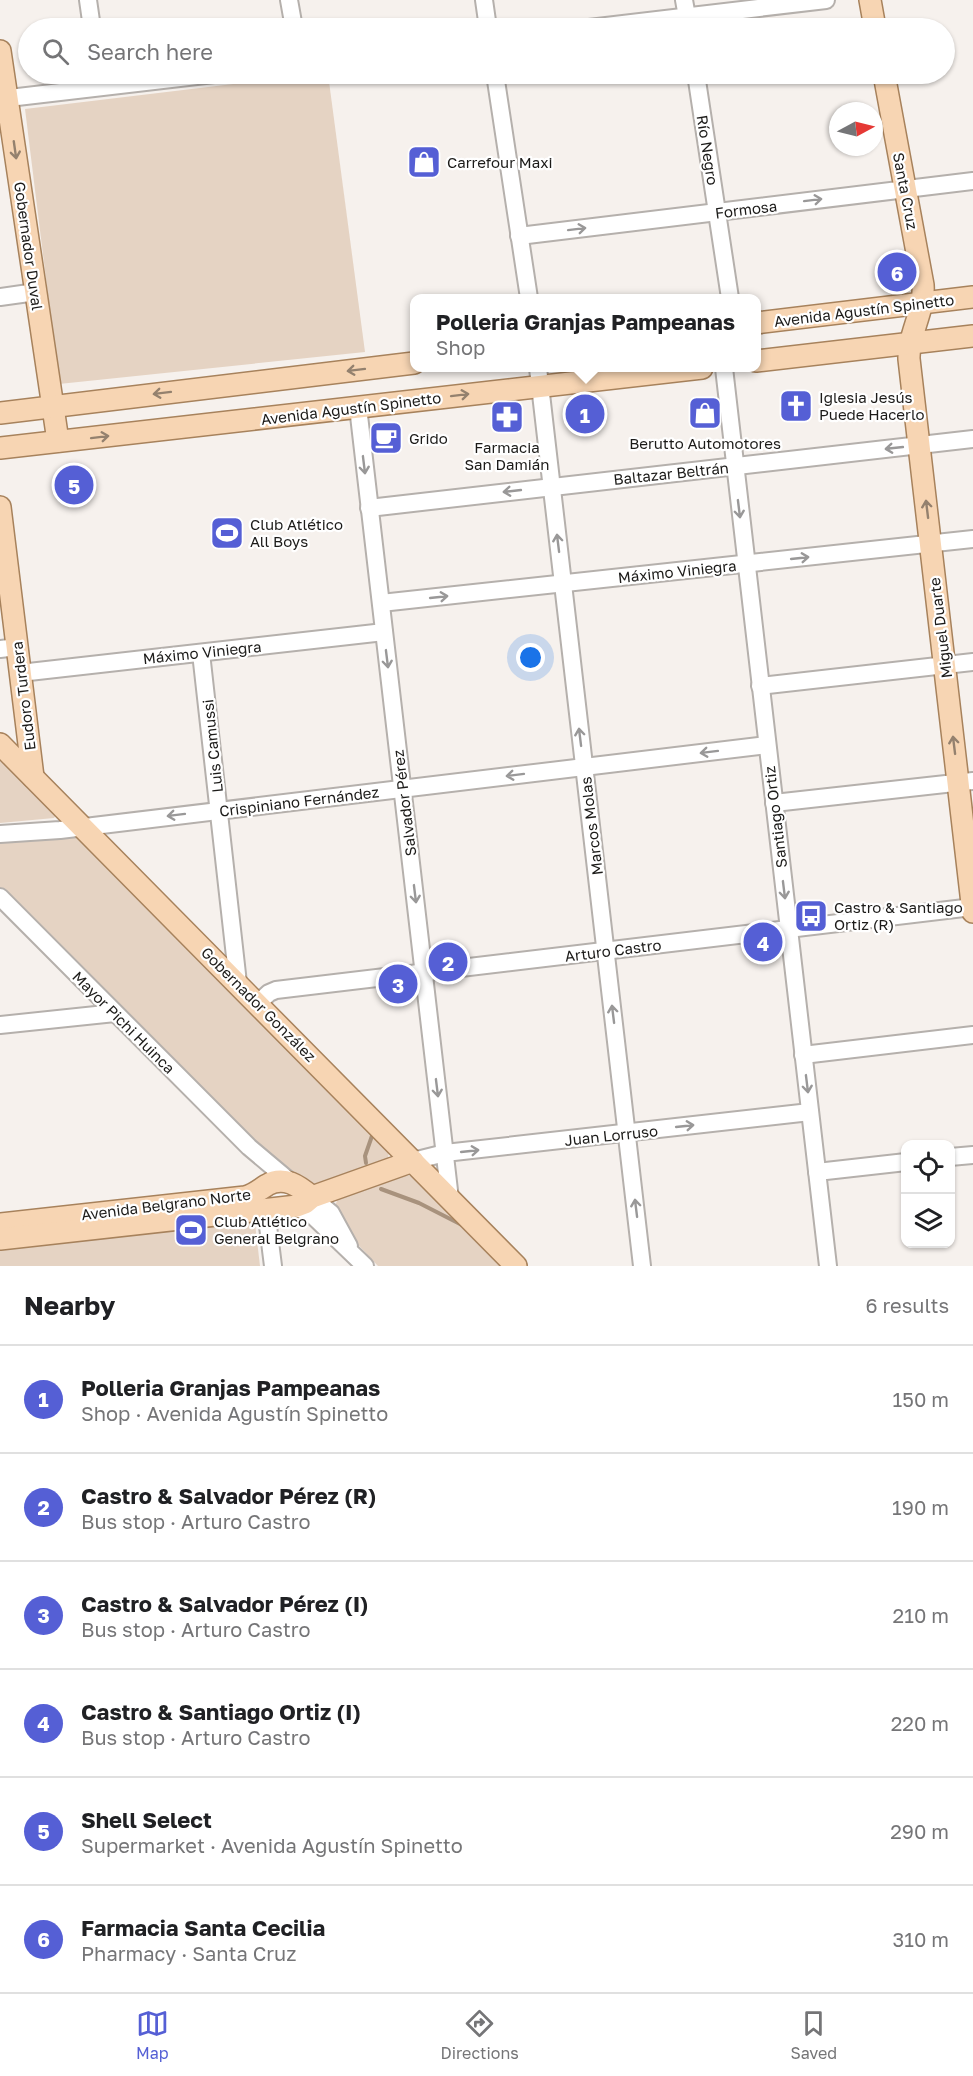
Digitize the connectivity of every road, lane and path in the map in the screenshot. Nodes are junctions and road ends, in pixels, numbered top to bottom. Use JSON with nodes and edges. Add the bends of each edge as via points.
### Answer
{"nodes":[{"id":1,"x":88,"y":0,"type":"edge"},
{"id":2,"x":289,"y":0,"type":"edge"},
{"id":3,"x":484,"y":0,"type":"edge"},
{"id":4,"x":826,"y":0,"type":"edge"},
{"id":5,"x":870,"y":0,"type":"edge"},
{"id":6,"x":687,"y":15,"type":"edge"},
{"id":7,"x":91,"y":18,"type":"edge"},
{"id":8,"x":292,"y":18,"type":"edge"},
{"id":9,"x":487,"y":18,"type":"edge"},
{"id":10,"x":664,"y":18,"type":"edge"},
{"id":11,"x":873,"y":18,"type":"edge"},
{"id":12,"x":0,"y":51,"type":"edge"},
{"id":13,"x":80,"y":84,"type":"edge"},
{"id":14,"x":496,"y":84,"type":"edge"},
{"id":15,"x":698,"y":84,"type":"edge"},
{"id":16,"x":886,"y":84,"type":"edge"},
{"id":17,"x":4,"y":99,"type":"edge"},
{"id":18,"x":973,"y":181,"type":"edge"},
{"id":19,"x":905,"y":189,"type":"junction"},
{"id":20,"x":717,"y":212,"type":"junction"},
{"id":21,"x":519,"y":236,"type":"junction"},
{"id":22,"x":36,"y":292,"type":"junction"},
{"id":23,"x":528,"y":294,"type":"edge"},
{"id":24,"x":729,"y":294,"type":"edge"},
{"id":25,"x":0,"y":297,"type":"edge"},
{"id":26,"x":973,"y":297,"type":"edge"},
{"id":27,"x":922,"y":303,"type":"junction"},
{"id":28,"x":761,"y":322,"type":"edge"},
{"id":29,"x":973,"y":336,"type":"edge"},
{"id":30,"x":910,"y":344,"type":"junction"},
{"id":31,"x":761,"y":360,"type":"edge"},
{"id":32,"x":410,"y":363,"type":"edge"},
{"id":33,"x":629,"y":372,"type":"edge"},
{"id":34,"x":724,"y":372,"type":"edge"},
{"id":35,"x":538,"y":377,"type":"edge"},
{"id":36,"x":52,"y":406,"type":"junction"},
{"id":37,"x":358,"y":407,"type":"junction"},
{"id":38,"x":0,"y":412,"type":"edge"},
{"id":39,"x":973,"y":439,"type":"edge"},
{"id":40,"x":58,"y":441,"type":"junction"},
{"id":41,"x":919,"y":445,"type":"junction"},
{"id":42,"x":0,"y":448,"type":"edge"},
{"id":43,"x":734,"y":466,"type":"junction"},
{"id":44,"x":551,"y":487,"type":"junction"},
{"id":45,"x":0,"y":507,"type":"edge"},
{"id":46,"x":369,"y":508,"type":"junction"},
{"id":47,"x":973,"y":539,"type":"edge"},
{"id":48,"x":931,"y":544,"type":"junction"},
{"id":49,"x":746,"y":564,"type":"junction"},
{"id":50,"x":562,"y":584,"type":"junction"},
{"id":51,"x":381,"y":603,"type":"junction"},
{"id":52,"x":384,"y":632,"type":"junction"},
{"id":53,"x":8,"y":648,"type":"edge"},
{"id":54,"x":201,"y":652,"type":"junction"},
{"id":55,"x":973,"y":662,"type":"edge"},
{"id":56,"x":945,"y":665,"type":"junction"},
{"id":57,"x":20,"y":673,"type":"junction"},
{"id":58,"x":760,"y":686,"type":"junction"},
{"id":59,"x":0,"y":744,"type":"edge"},
{"id":60,"x":767,"y":745,"type":"junction"},
{"id":61,"x":584,"y":766,"type":"junction"},
{"id":62,"x":33,"y":777,"type":"junction"},
{"id":63,"x":966,"y":782,"type":"edge"},
{"id":64,"x":402,"y":788,"type":"junction"},
{"id":65,"x":774,"y":803,"type":"junction"},
{"id":66,"x":219,"y":810,"type":"junction"},
{"id":67,"x":0,"y":826,"type":"edge"},
{"id":68,"x":80,"y":827,"type":"junction"},
{"id":69,"x":0,"y":834,"type":"edge"},
{"id":70,"x":0,"y":897,"type":"edge"},
{"id":71,"x":973,"y":907,"type":"edge"},
{"id":72,"x":973,"y":912,"type":"edge"},
{"id":73,"x":788,"y":929,"type":"junction"},
{"id":74,"x":606,"y":951,"type":"junction"},
{"id":75,"x":424,"y":972,"type":"junction"},
{"id":76,"x":238,"y":983,"type":"junction"},
{"id":77,"x":258,"y":1003,"type":"junction"},
{"id":78,"x":115,"y":1012,"type":"junction"},
{"id":79,"x":0,"y":1025,"type":"edge"},
{"id":80,"x":973,"y":1035,"type":"edge"},
{"id":81,"x":803,"y":1055,"type":"junction"},
{"id":82,"x":810,"y":1112,"type":"junction"},
{"id":83,"x":627,"y":1133,"type":"junction"},
{"id":84,"x":249,"y":1147,"type":"junction"},
{"id":85,"x":445,"y":1153,"type":"junction"},
{"id":86,"x":973,"y":1155,"type":"edge"},
{"id":87,"x":955,"y":1157,"type":"edge"},
{"id":88,"x":412,"y":1161,"type":"junction"},
{"id":89,"x":901,"y":1163,"type":"edge"},
{"id":90,"x":817,"y":1172,"type":"junction"},
{"id":91,"x":294,"y":1184,"type":"junction"},
{"id":92,"x":263,"y":1196,"type":"junction"},
{"id":93,"x":450,"y":1199,"type":"junction"},
{"id":94,"x":303,"y":1202,"type":"junction"},
{"id":95,"x":0,"y":1224,"type":"edge"},
{"id":96,"x":0,"y":1239,"type":"edge"},
{"id":97,"x":359,"y":1260,"type":"edge"},
{"id":98,"x":273,"y":1266,"type":"edge"},
{"id":99,"x":516,"y":1266,"type":"edge"},
{"id":100,"x":642,"y":1266,"type":"edge"},
{"id":101,"x":828,"y":1266,"type":"edge"}],
"edges":[{"from":1,"to":7,"type":"street"},
{"from":2,"to":8,"type":"street"},
{"from":3,"to":9,"type":"street"},
{"from":4,"to":6,"type":"street"},
{"from":5,"to":11,"type":"main road"},
{"from":6,"to":10,"type":"street"},
{"from":12,"to":17,"type":"main road","name":"Gobernador Duval"},
{"from":13,"to":17,"type":"street"},
{"from":14,"to":21,"type":"street"},
{"from":15,"to":20,"type":"street","name":"Río Negro"},
{"from":16,"to":19,"type":"main road","name":"Santa Cruz"},
{"from":17,"to":22,"type":"main road","name":"Gobernador Duval","one_way":true},
{"from":18,"to":19,"type":"street","name":"Formosa"},
{"from":20,"to":19,"type":"street","name":"Formosa","one_way":true},
{"from":19,"to":27,"type":"main road","name":"Santa Cruz","via":[[923,285]]},
{"from":21,"to":20,"type":"street","name":"Formosa","one_way":true},
{"from":20,"to":24,"type":"street","name":"Río Negro"},
{"from":21,"to":23,"type":"street"},
{"from":22,"to":25,"type":"street"},
{"from":22,"to":36,"type":"main road","name":"Gobernador Duval"},
{"from":26,"to":27,"type":"main road","name":"Avenida Agustín Spinetto"},
{"from":27,"to":28,"type":"main road","name":"Avenida Agustín Spinetto"},
{"from":27,"to":30,"type":"main road","name":"Santa Cruz"},
{"from":29,"to":30,"type":"main road"},
{"from":30,"to":31,"type":"main road"},
{"from":30,"to":41,"type":"main road","name":"Miguel Duarte"},
{"from":32,"to":36,"type":"main road","one_way":true},
{"from":33,"to":35,"type":"main road","name":"Avenida Agustín Spinetto"},
{"from":34,"to":43,"type":"street","name":"Santiago Ortiz"},
{"from":37,"to":35,"type":"main road","name":"Avenida Agustín Spinetto","one_way":true},
{"from":35,"to":44,"type":"street","name":"Marcos Molas"},
{"from":36,"to":38,"type":"main road"},
{"from":36,"to":40,"type":"main road","name":"Gobernador Duval"},
{"from":40,"to":37,"type":"main road","name":"Avenida Agustín Spinetto","one_way":true},
{"from":37,"to":46,"type":"street","name":"Salvador Pérez","one_way":true},
{"from":39,"to":41,"type":"street","name":"Baltazar Beltrán"},
{"from":40,"to":42,"type":"main road","name":"Avenida Agustín Spinetto"},
{"from":41,"to":43,"type":"street","name":"Baltazar Beltrán","one_way":true},
{"from":48,"to":41,"type":"main road","name":"Miguel Duarte","one_way":true},
{"from":43,"to":44,"type":"street","name":"Baltazar Beltrán"},
{"from":43,"to":49,"type":"street","name":"Santiago Ortiz","one_way":true},
{"from":44,"to":46,"type":"street","name":"Baltazar Beltrán","one_way":true},
{"from":50,"to":44,"type":"street","name":"Marcos Molas","one_way":true},
{"from":45,"to":53,"type":"main road","name":"Eudoro Turdera"},
{"from":46,"to":51,"type":"street","name":"Salvador Pérez"},
{"from":47,"to":48,"type":"street","name":"Máximo Viniegra"},
{"from":49,"to":48,"type":"street","name":"Máximo Viniegra","one_way":true},
{"from":48,"to":56,"type":"main road","name":"Miguel Duarte"},
{"from":49,"to":50,"type":"street","name":"Máximo Viniegra"},
{"from":49,"to":58,"type":"street","name":"Santiago Ortiz"},
{"from":51,"to":50,"type":"street","name":"Máximo Viniegra","one_way":true},
{"from":61,"to":50,"type":"street","name":"Marcos Molas","one_way":true},
{"from":51,"to":52,"type":"street","name":"Salvador Pérez"},
{"from":52,"to":54,"type":"street","name":"Máximo Viniegra"},
{"from":52,"to":64,"type":"street","name":"Salvador Pérez","one_way":true},
{"from":53,"to":57,"type":"main road","name":"Eudoro Turdera"},
{"from":54,"to":57,"type":"street","name":"Máximo Viniegra"},
{"from":54,"to":66,"type":"street","name":"Luis Camussi"},
{"from":55,"to":56,"type":"street"},
{"from":56,"to":58,"type":"street"},
{"from":63,"to":56,"type":"main road","name":"Miguel Duarte","one_way":true},
{"from":57,"to":62,"type":"main road","name":"Eudoro Turdera"},
{"from":58,"to":60,"type":"street","name":"Santiago Ortiz"},
{"from":59,"to":62,"type":"main road","name":"Gobernador González"},
{"from":60,"to":61,"type":"street","name":"Crispiniano Fernández","one_way":true},
{"from":60,"to":65,"type":"street","name":"Santiago Ortiz"},
{"from":61,"to":64,"type":"street","name":"Crispiniano Fernández","one_way":true},
{"from":61,"to":74,"type":"street","name":"Marcos Molas"},
{"from":62,"to":68,"type":"main road","name":"Gobernador González"},
{"from":63,"to":65,"type":"street"},
{"from":63,"to":71,"type":"main road","name":"Miguel Duarte"},
{"from":64,"to":66,"type":"street","name":"Crispiniano Fernández"},
{"from":64,"to":75,"type":"street","name":"Salvador Pérez","one_way":true},
{"from":65,"to":73,"type":"street","name":"Santiago Ortiz","one_way":true},
{"from":66,"to":68,"type":"street","name":"Crispiniano Fernández","one_way":true},
{"from":66,"to":76,"type":"street","name":"Luis Camussi"},
{"from":67,"to":68,"type":"street","name":"Crispiniano Fernández","via":[[61,822]]},
{"from":68,"to":69,"type":"street","name":"Crispiniano Fernández"},
{"from":68,"to":76,"type":"main road","name":"Gobernador González"},
{"from":70,"to":78,"type":"street","name":"Mayor Pichi Huinca"},
{"from":71,"to":72,"type":"main road","name":"Miguel Duarte"},
{"from":71,"to":73,"type":"street","name":"Arturo Castro"},
{"from":73,"to":74,"type":"street","name":"Arturo Castro"},
{"from":73,"to":81,"type":"street","name":"Santiago Ortiz"},
{"from":74,"to":75,"type":"street","name":"Arturo Castro"},
{"from":83,"to":74,"type":"street","name":"Marcos Molas","one_way":true},
{"from":75,"to":77,"type":"street","name":"Arturo Castro","via":[[276,990]]},
{"from":75,"to":85,"type":"street","name":"Salvador Pérez","one_way":true},
{"from":76,"to":77,"type":"main road","name":"Gobernador González"},
{"from":77,"to":88,"type":"main road","name":"Gobernador González"},
{"from":78,"to":79,"type":"street"},
{"from":78,"to":84,"type":"street","name":"Mayor Pichi Huinca"},
{"from":80,"to":81,"type":"street"},
{"from":81,"to":82,"type":"street","name":"Santiago Ortiz","one_way":true},
{"from":83,"to":82,"type":"street","name":"Juan Lorruso","one_way":true},
{"from":82,"to":90,"type":"street","name":"Santiago Ortiz"},
{"from":85,"to":83,"type":"street","name":"Juan Lorruso","one_way":true},
{"from":100,"to":83,"type":"street","name":"Marcos Molas","one_way":true},
{"from":84,"to":91,"type":"street","name":"Mayor Pichi Huinca"},
{"from":84,"to":92,"type":"street","name":"Mayor Pichi Huinca","via":[[267,1174]]},
{"from":85,"to":88,"type":"street","name":"Juan Lorruso"},
{"from":85,"to":93,"type":"street","name":"Salvador Pérez"},
{"from":86,"to":87,"type":"street"},
{"from":88,"to":93,"type":"main road","name":"Gobernador González"},
{"from":88,"to":94,"type":"main road","name":"Avenida Belgrano Norte"},
{"from":89,"to":90,"type":"street"},
{"from":90,"to":101,"type":"street","name":"Santiago Ortiz"},
{"from":91,"to":92,"type":"main road","name":"Avenida Belgrano Norte","via":[[280,1181]]},
{"from":91,"to":94,"type":"main road","name":"Mayor Pichi Huinca"},
{"from":92,"to":94,"type":"main road","name":"Avenida Belgrano Norte"},
{"from":92,"to":95,"type":"main road","name":"Avenida Belgrano Norte"},
{"from":92,"to":96,"type":"main road","name":"Avenida Belgrano Norte"},
{"from":92,"to":98,"type":"street","name":"Mayor Pichi Huinca"},
{"from":93,"to":99,"type":"main road","name":"Gobernador González"},
{"from":94,"to":97,"type":"street","name":"Mayor Pichi Huinca","via":[[331,1213]]}]}
